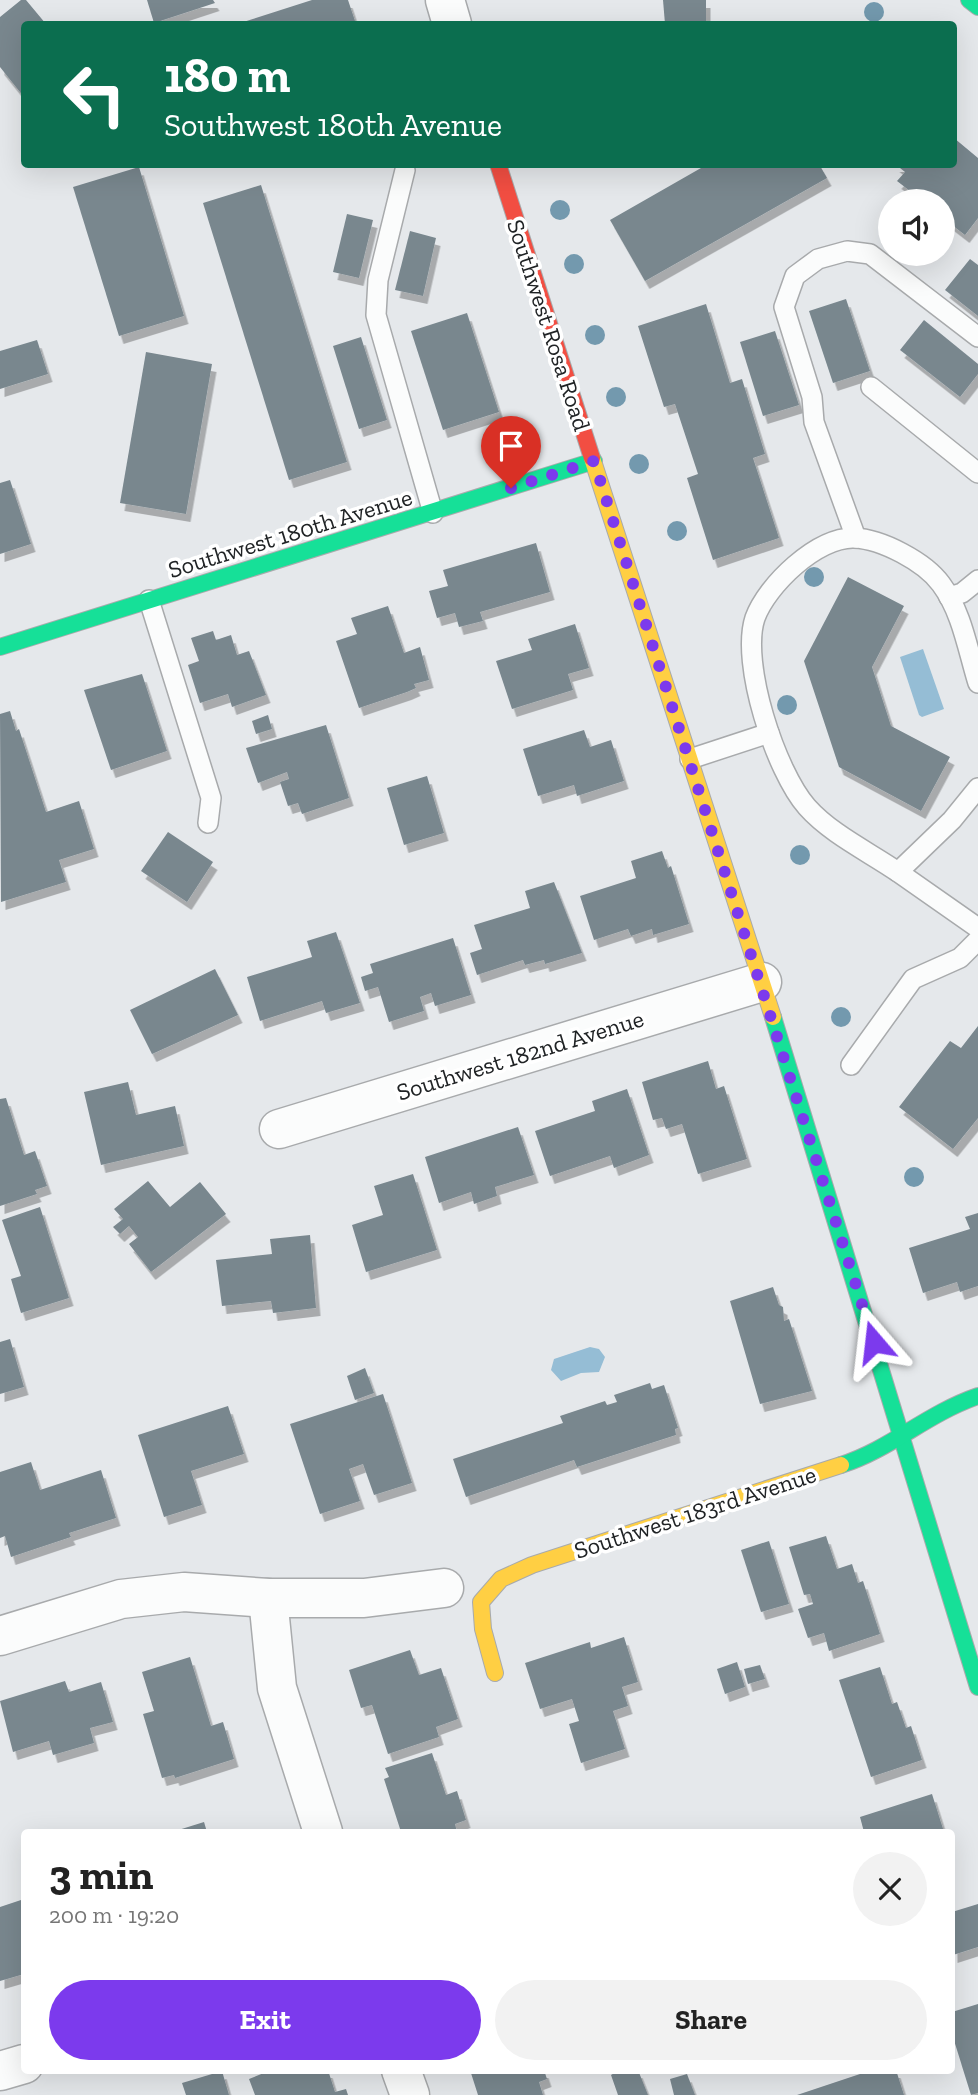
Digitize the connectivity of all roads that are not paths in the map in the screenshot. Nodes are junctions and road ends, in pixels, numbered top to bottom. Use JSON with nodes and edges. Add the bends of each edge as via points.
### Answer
{"nodes":[{"id":1,"x":444,"y":0,"type":"edge"},
{"id":2,"x":968,"y":0,"type":"edge"},
{"id":3,"x":978,"y":7,"type":"edge"},
{"id":4,"x":452,"y":21,"type":"edge"},
{"id":5,"x":499,"y":168,"type":"edge"},
{"id":6,"x":405,"y":170,"type":"dead end"},
{"id":7,"x":978,"y":337,"type":"edge"},
{"id":8,"x":871,"y":387,"type":"dead end"},
{"id":9,"x":594,"y":461,"type":"junction"},
{"id":10,"x":978,"y":473,"type":"edge"},
{"id":11,"x":433,"y":513,"type":"junction"},
{"id":12,"x":856,"y":538,"type":"junction"},
{"id":13,"x":978,"y":580,"type":"edge"},
{"id":14,"x":949,"y":597,"type":"junction"},
{"id":15,"x":149,"y":600,"type":"junction"},
{"id":16,"x":0,"y":647,"type":"edge"},
{"id":17,"x":978,"y":683,"type":"edge"},
{"id":18,"x":769,"y":733,"type":"junction"},
{"id":19,"x":690,"y":759,"type":"junction"},
{"id":20,"x":978,"y":788,"type":"edge"},
{"id":21,"x":208,"y":823,"type":"dead end"},
{"id":22,"x":898,"y":872,"type":"junction"},
{"id":23,"x":978,"y":928,"type":"edge"},
{"id":24,"x":978,"y":940,"type":"edge"},
{"id":25,"x":762,"y":982,"type":"junction"},
{"id":26,"x":850,"y":1065,"type":"dead end"},
{"id":27,"x":279,"y":1129,"type":"dead end"},
{"id":28,"x":978,"y":1396,"type":"edge"},
{"id":29,"x":902,"y":1434,"type":"junction"},
{"id":30,"x":444,"y":1588,"type":"dead end"},
{"id":31,"x":268,"y":1598,"type":"junction"},
{"id":32,"x":0,"y":1636,"type":"edge"},
{"id":33,"x":495,"y":1673,"type":"dead end"},
{"id":34,"x":978,"y":1687,"type":"edge"},
{"id":35,"x":322,"y":1829,"type":"edge"},
{"id":36,"x":21,"y":2065,"type":"edge"},
{"id":37,"x":0,"y":2071,"type":"edge"},
{"id":38,"x":402,"y":2074,"type":"edge"},
{"id":39,"x":410,"y":2095,"type":"edge"}],
"edges":[{"from":1,"to":4,"type":"street"},
{"from":2,"to":3,"type":"street"},
{"from":5,"to":9,"type":"street","name":"Southwest Rosa Road"},
{"from":6,"to":11,"type":"lane","via":[[378,280],[376,316]]},
{"from":7,"to":12,"type":"lane","via":[[860,251],[818,259],[789,284],[784,307],[812,397],[814,422]]},
{"from":8,"to":10,"type":"lane"},
{"from":9,"to":11,"type":"street","name":"Southwest 180th Avenue"},
{"from":9,"to":19,"type":"street","name":"Southwest Rosa Road"},
{"from":11,"to":15,"type":"street","name":"Southwest 180th Avenue"},
{"from":12,"to":14,"type":"lane","via":[[918,564]]},
{"from":12,"to":18,"type":"lane","via":[[829,545],[798,562],[776,582],[756,617],[750,637],[751,659]]},
{"from":13,"to":14,"type":"lane"},
{"from":14,"to":17,"type":"lane"},
{"from":15,"to":16,"type":"street","name":"Southwest 180th Avenue"},
{"from":15,"to":21,"type":"lane","via":[[211,798]]},
{"from":18,"to":19,"type":"lane"},
{"from":18,"to":22,"type":"lane","via":[[807,807]]},
{"from":19,"to":25,"type":"street","name":"Southwest Rosa Road"},
{"from":20,"to":22,"type":"lane"},
{"from":22,"to":23,"type":"lane"},
{"from":24,"to":26,"type":"lane","via":[[960,958],[913,979]]},
{"from":25,"to":27,"type":"street","name":"Southwest 182nd Avenue"},
{"from":25,"to":29,"type":"street","name":"Southwest Rosa Road"},
{"from":28,"to":29,"type":"street","name":"Southwest 183rd Avenue","via":[[946,1407]]},
{"from":29,"to":33,"type":"street","name":"Southwest 183rd Avenue","via":[[866,1457],[501,1579],[481,1602]]},
{"from":29,"to":34,"type":"street","name":"Southwest Rosa Road"},
{"from":30,"to":31,"type":"street","via":[[364,1598]]},
{"from":31,"to":32,"type":"street","via":[[184,1592],[121,1599]]},
{"from":31,"to":35,"type":"street","via":[[277,1688]]},
{"from":36,"to":37,"type":"street"},
{"from":38,"to":39,"type":"street"}]}
